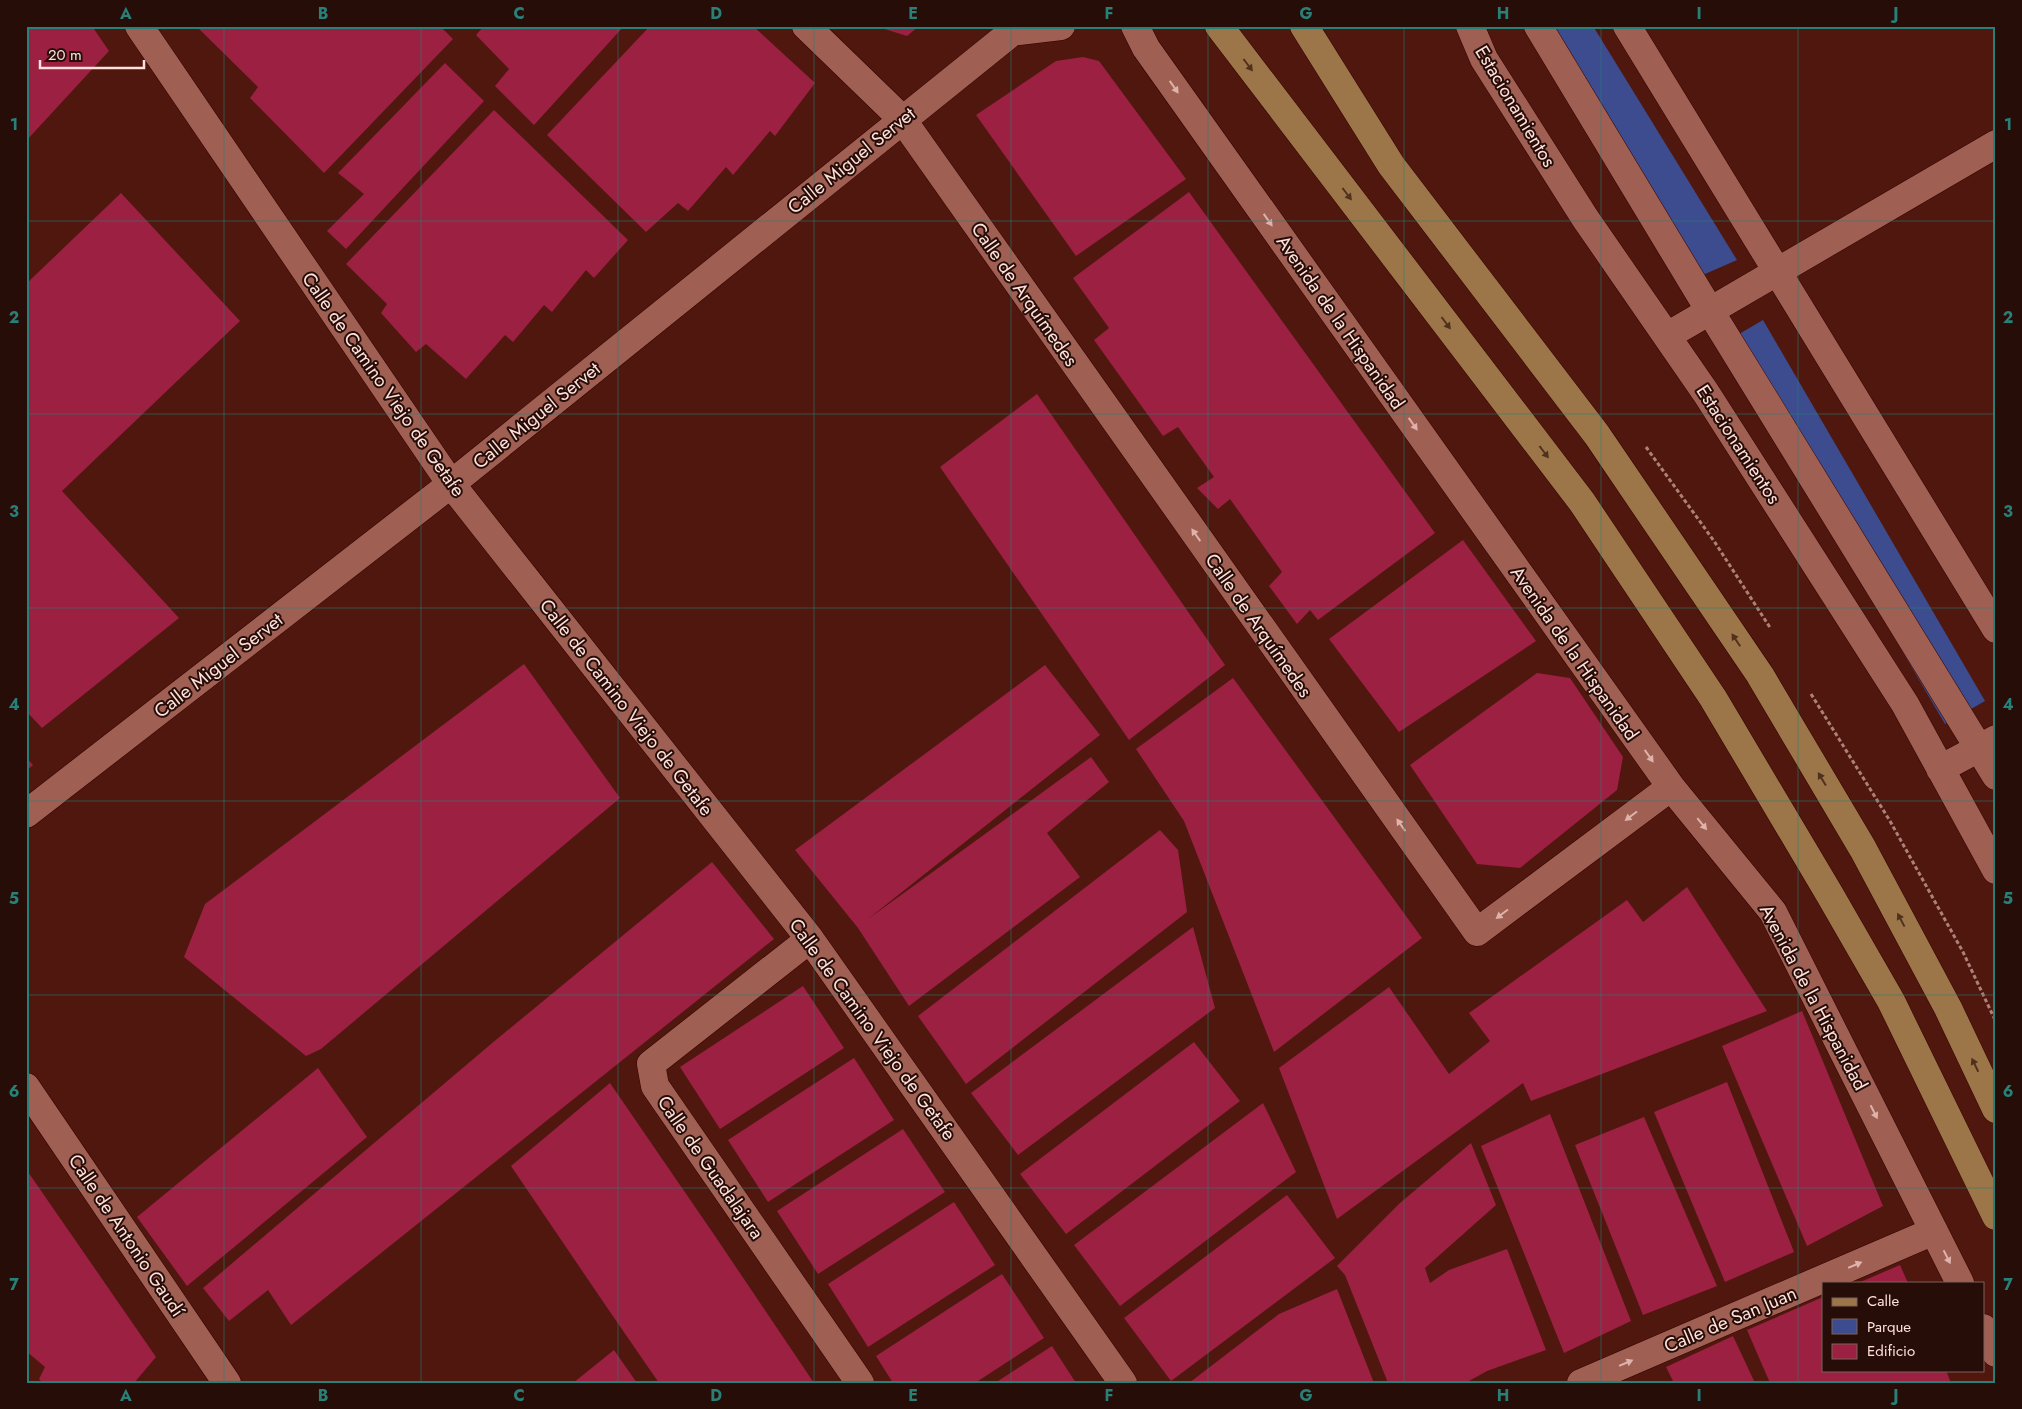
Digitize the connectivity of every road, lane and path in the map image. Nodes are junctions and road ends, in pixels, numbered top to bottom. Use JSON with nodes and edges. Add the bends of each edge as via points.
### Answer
{"nodes":[{"id":1,"x":139,"y":26,"type":"edge"},
{"id":2,"x":806,"y":26,"type":"edge"},
{"id":3,"x":1060,"y":26,"type":"edge"},
{"id":4,"x":1219,"y":26,"type":"edge"},
{"id":5,"x":1304,"y":26,"type":"edge"},
{"id":6,"x":1470,"y":26,"type":"edge"},
{"id":7,"x":1538,"y":26,"type":"edge"},
{"id":8,"x":1627,"y":26,"type":"edge"},
{"id":9,"x":1014,"y":29,"type":"edge"},
{"id":10,"x":1140,"y":37,"type":"edge"},
{"id":11,"x":902,"y":119,"type":"junction"},
{"id":12,"x":1996,"y":144,"type":"edge"},
{"id":13,"x":1777,"y":272,"type":"junction"},
{"id":14,"x":1710,"y":311,"type":"junction"},
{"id":15,"x":1667,"y":336,"type":"junction"},
{"id":16,"x":451,"y":484,"type":"junction"},
{"id":17,"x":1996,"y":629,"type":"edge"},
{"id":18,"x":1988,"y":743,"type":"edge"},
{"id":19,"x":1940,"y":769,"type":"junction"},
{"id":20,"x":1996,"y":776,"type":"edge"},
{"id":21,"x":1671,"y":787,"type":"junction"},
{"id":22,"x":26,"y":814,"type":"edge"},
{"id":23,"x":1996,"y":870,"type":"edge"},
{"id":24,"x":810,"y":939,"type":"junction"},
{"id":25,"x":26,"y":1088,"type":"edge"},
{"id":26,"x":1996,"y":1109,"type":"edge"},
{"id":27,"x":1996,"y":1216,"type":"edge"},
{"id":28,"x":1934,"y":1231,"type":"junction"},
{"id":29,"x":1960,"y":1282,"type":"edge"},
{"id":30,"x":1984,"y":1330,"type":"edge"},
{"id":31,"x":1996,"y":1353,"type":"edge"},
{"id":32,"x":227,"y":1383,"type":"edge"},
{"id":33,"x":860,"y":1383,"type":"edge"},
{"id":34,"x":1123,"y":1383,"type":"edge"},
{"id":35,"x":1581,"y":1383,"type":"edge"}],
"edges":[{"from":1,"to":16,"type":"street","name":"Calle de Camino Viejo de Getafe"},
{"from":2,"to":11,"type":"street"},
{"from":3,"to":9,"type":"street"},
{"from":4,"to":27,"type":"main road","one_way":true,"via":[[1582,502],[1713,698],[1890,1001]]},
{"from":26,"to":5,"type":"main road","one_way":true,"via":[[1948,1008],[1864,849],[1760,675],[1597,435],[1391,165]]},
{"from":6,"to":15,"type":"street","name":"Estacionamientos","via":[[1484,59],[1585,218]]},
{"from":7,"to":14,"type":"street"},
{"from":8,"to":13,"type":"street"},
{"from":9,"to":11,"type":"street","name":"Calle Miguel Servet"},
{"from":10,"to":21,"type":"street","name":"Avenida de la Hispanidad","one_way":true},
{"from":11,"to":16,"type":"street","name":"Calle Miguel Servet"},
{"from":21,"to":11,"type":"street","name":"Calle de Arquímedes","one_way":true,"via":[[1477,932]]},
{"from":12,"to":13,"type":"street"},
{"from":13,"to":14,"type":"street"},
{"from":13,"to":17,"type":"street"},
{"from":14,"to":15,"type":"street"},
{"from":14,"to":18,"type":"street"},
{"from":15,"to":19,"type":"street","name":"Estacionamientos","via":[[1894,688]]},
{"from":16,"to":22,"type":"street","name":"Calle Miguel Servet"},
{"from":16,"to":24,"type":"street","name":"Calle de Camino Viejo de Getafe"},
{"from":18,"to":19,"type":"street"},
{"from":18,"to":20,"type":"street"},
{"from":19,"to":23,"type":"street","name":"Estacionamientos"},
{"from":21,"to":28,"type":"street","name":"Avenida de la Hispanidad","one_way":true,"via":[[1773,912]]},
{"from":24,"to":33,"type":"street","name":"Calle de Guadalajara","via":[[651,1064],[655,1086]]},
{"from":24,"to":34,"type":"street","name":"Calle de Camino Viejo de Getafe"},
{"from":25,"to":32,"type":"street","name":"Calle de Antonio Gaudí"},
{"from":28,"to":29,"type":"street","name":"Avenida de la Hispanidad","one_way":true},
{"from":35,"to":28,"type":"street","name":"Calle de San Juan","one_way":true},
{"from":30,"to":31,"type":"street"}]}
